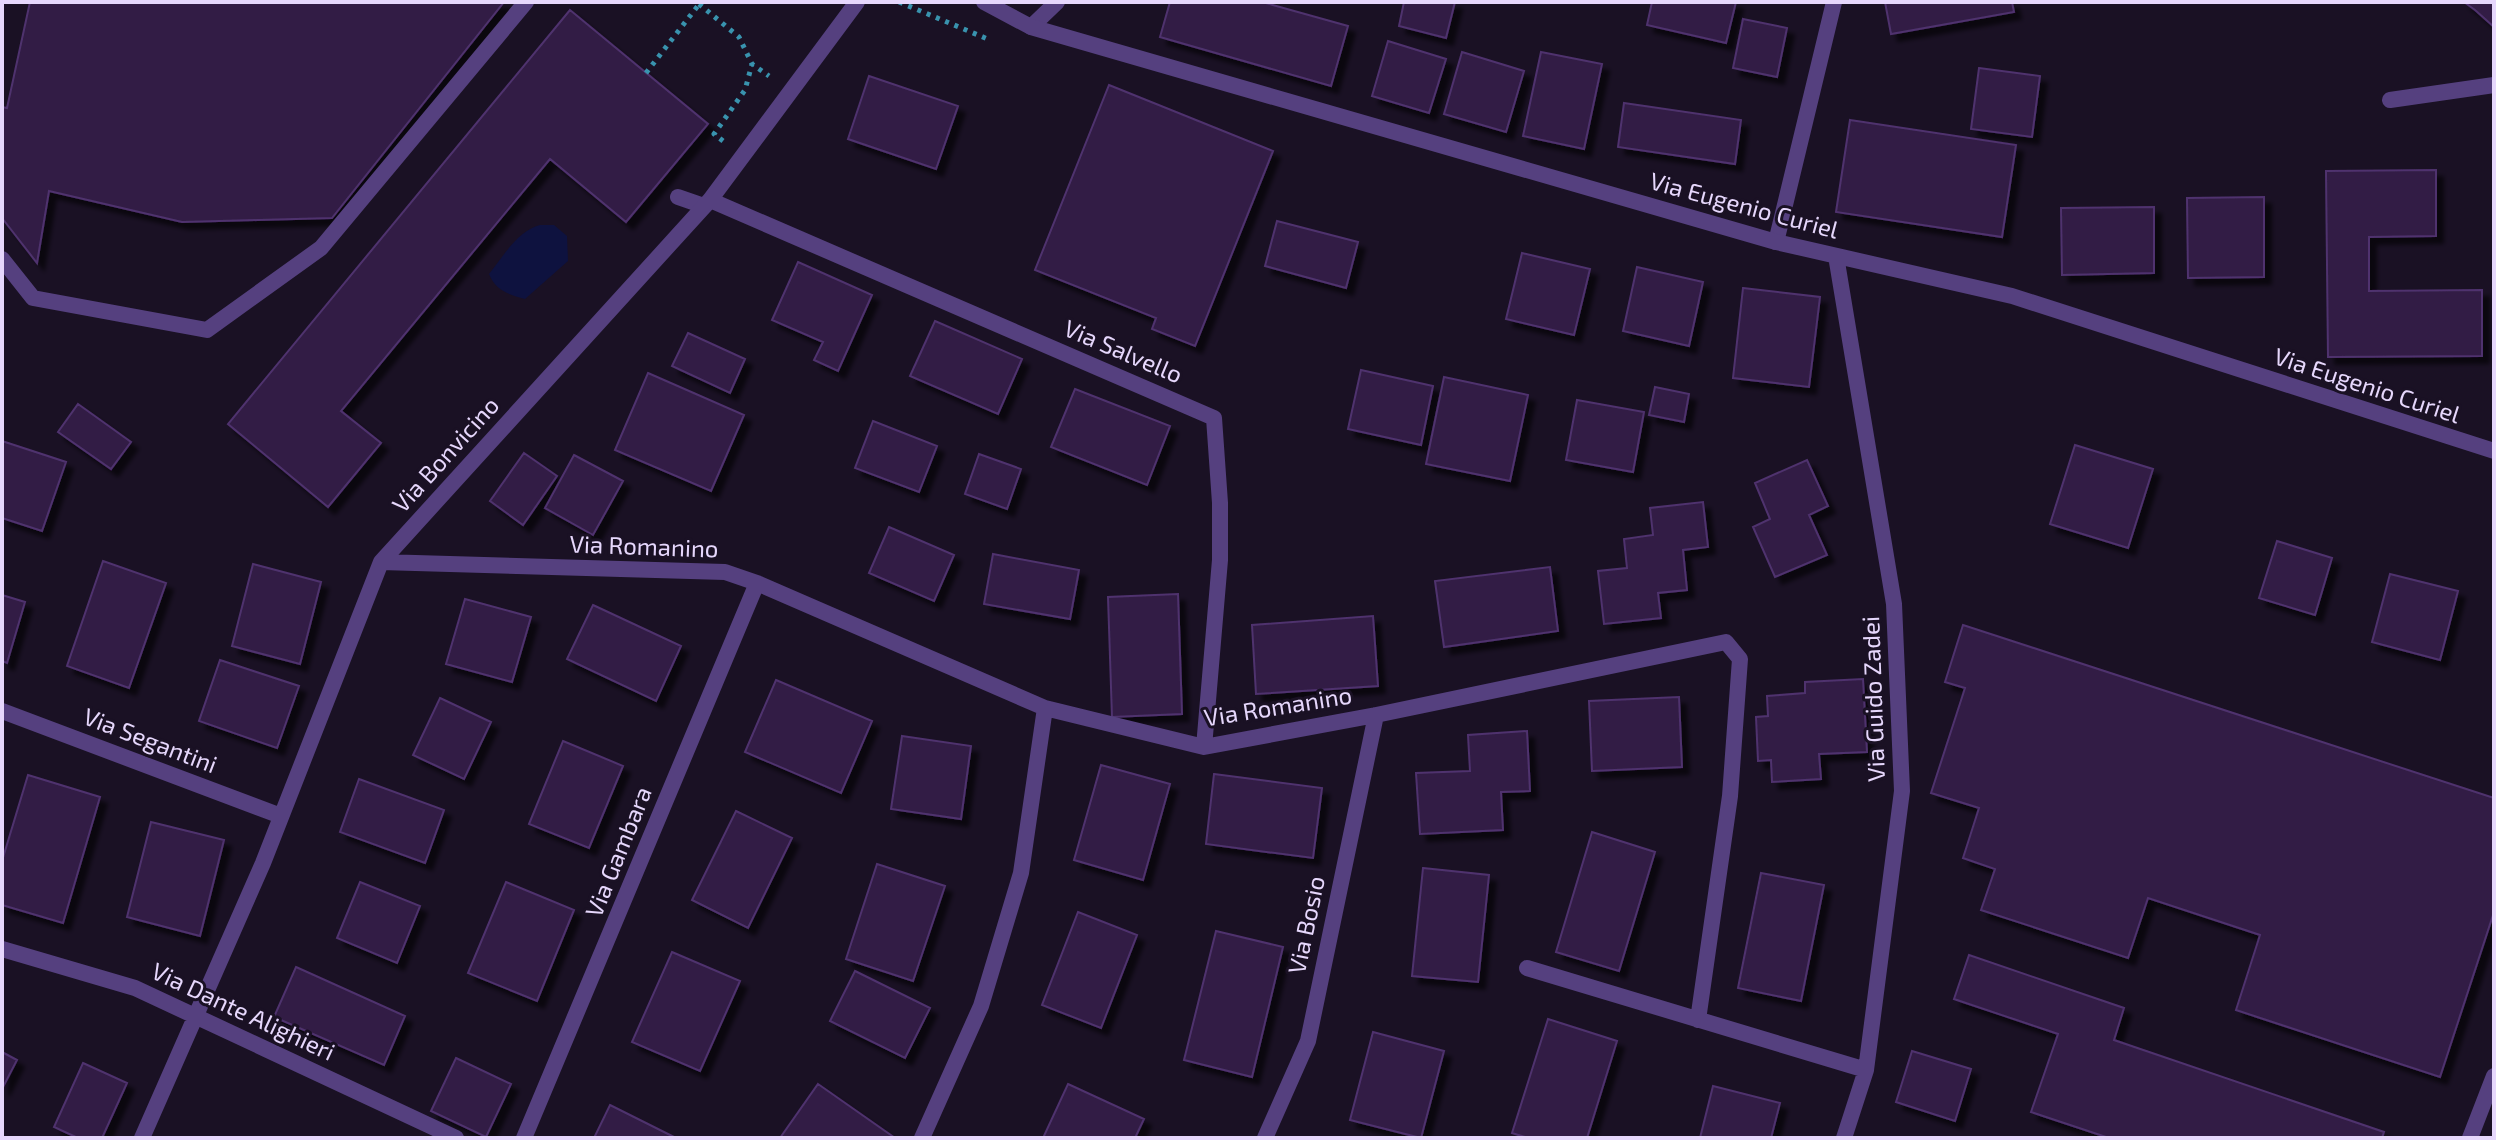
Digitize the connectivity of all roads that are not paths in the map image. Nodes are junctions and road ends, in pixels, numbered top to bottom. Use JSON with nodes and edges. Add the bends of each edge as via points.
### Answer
{"nodes":[{"id":1,"x":526,"y":2,"type":"edge"},
{"id":2,"x":857,"y":2,"type":"edge"},
{"id":3,"x":984,"y":2,"type":"edge"},
{"id":4,"x":1057,"y":2,"type":"edge"},
{"id":5,"x":1834,"y":2,"type":"edge"},
{"id":6,"x":1031,"y":27,"type":"junction"},
{"id":7,"x":2494,"y":85,"type":"edge"},
{"id":8,"x":2390,"y":100,"type":"dead end"},
{"id":9,"x":678,"y":197,"type":"dead end"},
{"id":10,"x":707,"y":203,"type":"junction"},
{"id":11,"x":1776,"y":242,"type":"junction"},
{"id":12,"x":1836,"y":256,"type":"junction"},
{"id":13,"x":2,"y":259,"type":"edge"},
{"id":14,"x":2494,"y":451,"type":"edge"},
{"id":15,"x":381,"y":562,"type":"junction"},
{"id":16,"x":757,"y":583,"type":"junction"},
{"id":17,"x":1045,"y":708,"type":"junction"},
{"id":18,"x":2,"y":711,"type":"edge"},
{"id":19,"x":1376,"y":715,"type":"junction"},
{"id":20,"x":1204,"y":747,"type":"junction"},
{"id":21,"x":281,"y":816,"type":"junction"},
{"id":22,"x":2,"y":949,"type":"edge"},
{"id":23,"x":1527,"y":968,"type":"dead end"},
{"id":24,"x":196,"y":1016,"type":"junction"},
{"id":25,"x":1698,"y":1020,"type":"junction"},
{"id":26,"x":1866,"y":1070,"type":"junction"},
{"id":27,"x":2494,"y":1076,"type":"edge"},
{"id":28,"x":142,"y":1138,"type":"edge"},
{"id":29,"x":456,"y":1138,"type":"edge"},
{"id":30,"x":524,"y":1138,"type":"edge"},
{"id":31,"x":922,"y":1138,"type":"edge"},
{"id":32,"x":1265,"y":1138,"type":"edge"},
{"id":33,"x":1844,"y":1138,"type":"edge"},
{"id":34,"x":2470,"y":1138,"type":"edge"}],
"edges":[{"from":1,"to":13,"type":"street","via":[[321,248],[207,330],[33,298]]},
{"from":2,"to":10,"type":"street","name":"Via Bonvicino"},
{"from":3,"to":6,"type":"street","name":"Via Eugenio Curiel"},
{"from":4,"to":6,"type":"street"},
{"from":5,"to":11,"type":"street"},
{"from":6,"to":11,"type":"street","name":"Via Eugenio Curiel"},
{"from":7,"to":8,"type":"street"},
{"from":9,"to":10,"type":"street"},
{"from":10,"to":15,"type":"street","name":"Via Bonvicino"},
{"from":10,"to":20,"type":"street","name":"Via Salvello","via":[[1214,418],[1220,560]]},
{"from":11,"to":12,"type":"street","name":"Via Eugenio Curiel"},
{"from":12,"to":14,"type":"street","name":"Via Eugenio Curiel","via":[[2012,296]]},
{"from":12,"to":26,"type":"street","name":"Via Guido Zadei","via":[[1894,604],[1902,791]]},
{"from":15,"to":16,"type":"street","name":"Via Romanino","via":[[725,572]]},
{"from":15,"to":21,"type":"street","name":"Via Bonvicino"},
{"from":16,"to":17,"type":"street","name":"Via Romanino"},
{"from":16,"to":30,"type":"street","name":"Via Gambara"},
{"from":17,"to":20,"type":"street","name":"Via Romanino"},
{"from":17,"to":31,"type":"street","via":[[1021,873],[981,1006]]},
{"from":18,"to":21,"type":"street","name":"Via Segantini"},
{"from":19,"to":20,"type":"street","name":"Via Romanino"},
{"from":19,"to":25,"type":"street","name":"Via Romanino","via":[[1726,642],[1740,659],[1738,689],[1730,796]]},
{"from":19,"to":32,"type":"street","name":"Via Bosio","via":[[1308,1041]]},
{"from":21,"to":24,"type":"street","name":"Via Bonvicino"},
{"from":22,"to":24,"type":"street","name":"Via Dante Alighieri","via":[[135,988]]},
{"from":23,"to":25,"type":"street"},
{"from":24,"to":28,"type":"street","name":"Via Bonvicino"},
{"from":24,"to":29,"type":"street","name":"Via Dante Alighieri"},
{"from":25,"to":26,"type":"street"},
{"from":26,"to":33,"type":"street","name":"Via Guido Zadei"},
{"from":27,"to":34,"type":"street"}]}
